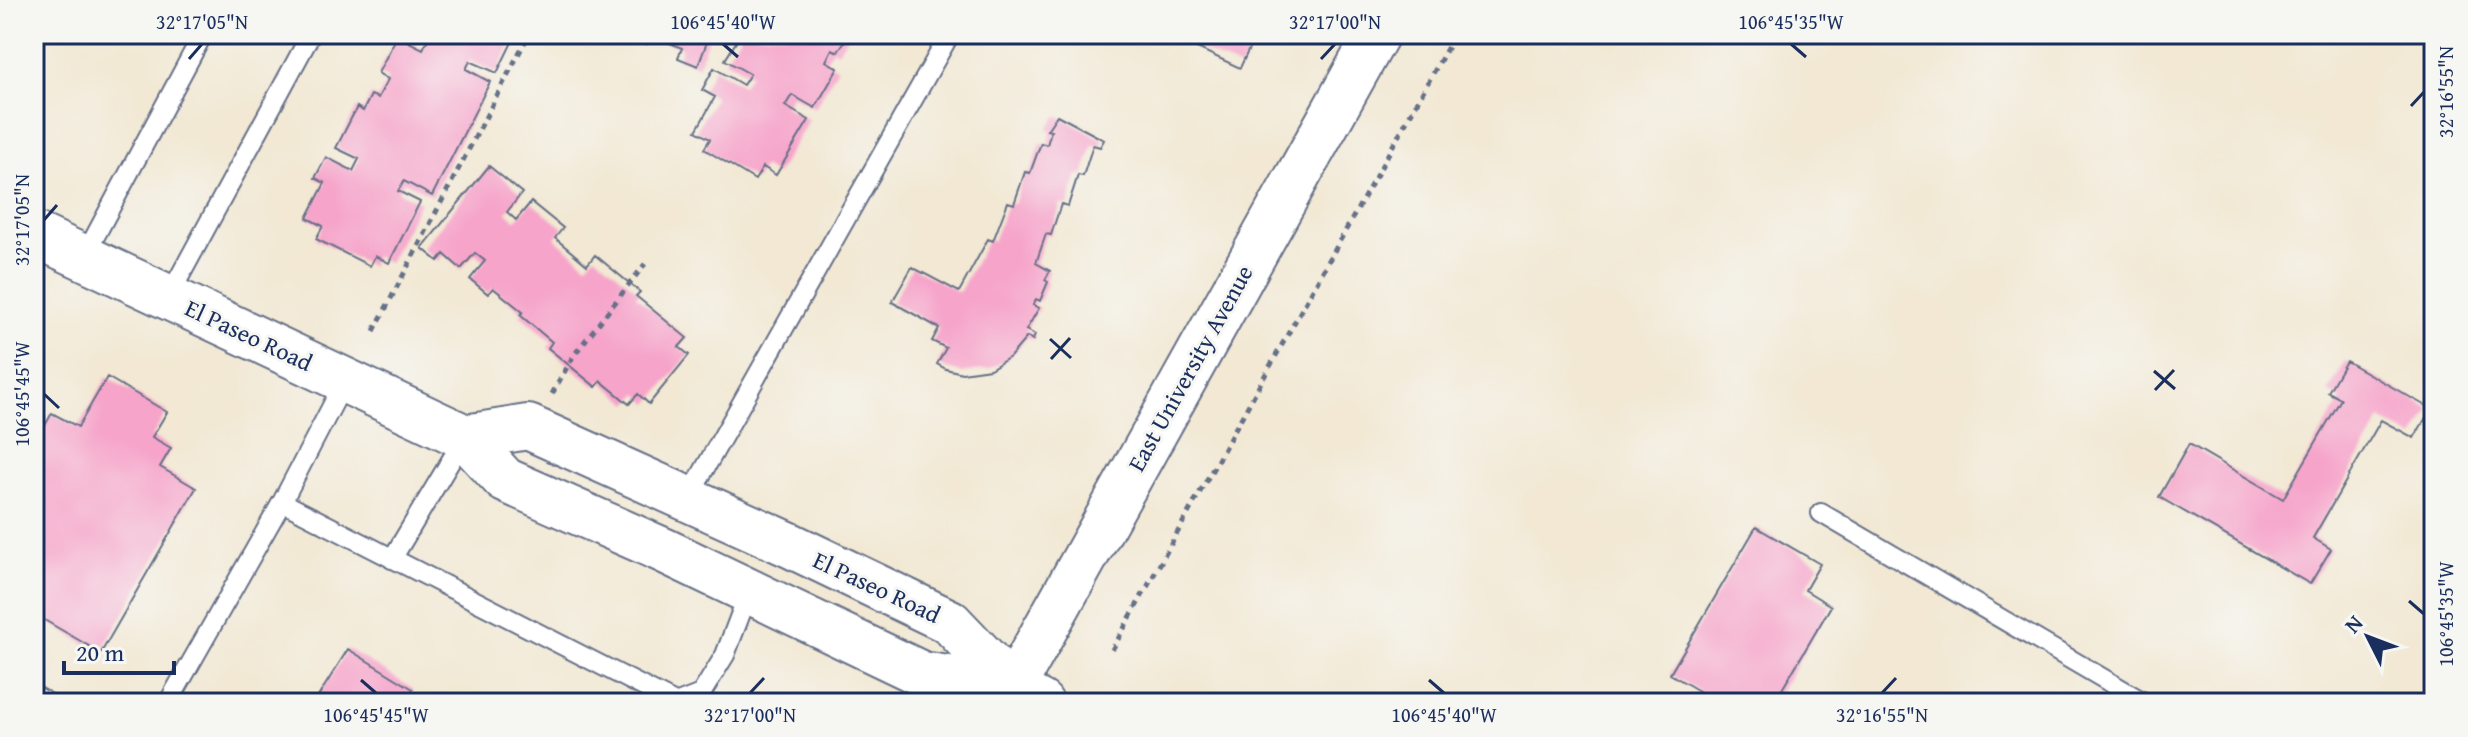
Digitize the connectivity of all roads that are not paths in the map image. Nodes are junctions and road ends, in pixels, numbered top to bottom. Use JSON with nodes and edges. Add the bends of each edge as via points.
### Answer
{"nodes":[{"id":1,"x":203,"y":34,"type":"edge"},
{"id":2,"x":311,"y":34,"type":"edge"},
{"id":3,"x":950,"y":34,"type":"edge"},
{"id":4,"x":1377,"y":34,"type":"edge"},
{"id":5,"x":34,"y":234,"type":"edge"},
{"id":6,"x":84,"y":258,"type":"junction"},
{"id":7,"x":168,"y":298,"type":"junction"},
{"id":8,"x":346,"y":379,"type":"junction"},
{"id":9,"x":465,"y":437,"type":"junction"},
{"id":10,"x":687,"y":500,"type":"junction"},
{"id":11,"x":282,"y":502,"type":"junction"},
{"id":12,"x":1821,"y":513,"type":"dead end"},
{"id":13,"x":392,"y":559,"type":"junction"},
{"id":14,"x":749,"y":592,"type":"junction"},
{"id":15,"x":34,"y":695,"type":"edge"},
{"id":16,"x":1019,"y":698,"type":"edge"},
{"id":17,"x":48,"y":703,"type":"edge"},
{"id":18,"x":168,"y":703,"type":"edge"},
{"id":19,"x":677,"y":703,"type":"edge"},
{"id":20,"x":2145,"y":703,"type":"edge"}],
"edges":[{"from":1,"to":6,"type":"lane"},
{"from":2,"to":7,"type":"lane"},
{"from":3,"to":10,"type":"lane"},
{"from":4,"to":16,"type":"main road","name":"East University Avenue"},
{"from":5,"to":6,"type":"main road","name":"El Paseo Road"},
{"from":6,"to":7,"type":"main road","name":"El Paseo Road"},
{"from":7,"to":8,"type":"main road","name":"El Paseo Road"},
{"from":8,"to":9,"type":"main road","name":"El Paseo Road"},
{"from":8,"to":11,"type":"lane"},
{"from":9,"to":10,"type":"main road","name":"El Paseo Road","via":[[528,427]]},
{"from":9,"to":13,"type":"lane"},
{"from":9,"to":14,"type":"main road","name":"El Paseo Road","via":[[505,480]]},
{"from":10,"to":16,"type":"main road","name":"El Paseo Road","via":[[950,622]]},
{"from":11,"to":13,"type":"lane"},
{"from":11,"to":18,"type":"lane"},
{"from":12,"to":20,"type":"lane"},
{"from":13,"to":19,"type":"lane"},
{"from":14,"to":16,"type":"main road","name":"El Paseo Road","via":[[922,674]]},
{"from":14,"to":19,"type":"lane","via":[[725,655],[701,694]]},
{"from":15,"to":17,"type":"lane"}]}
